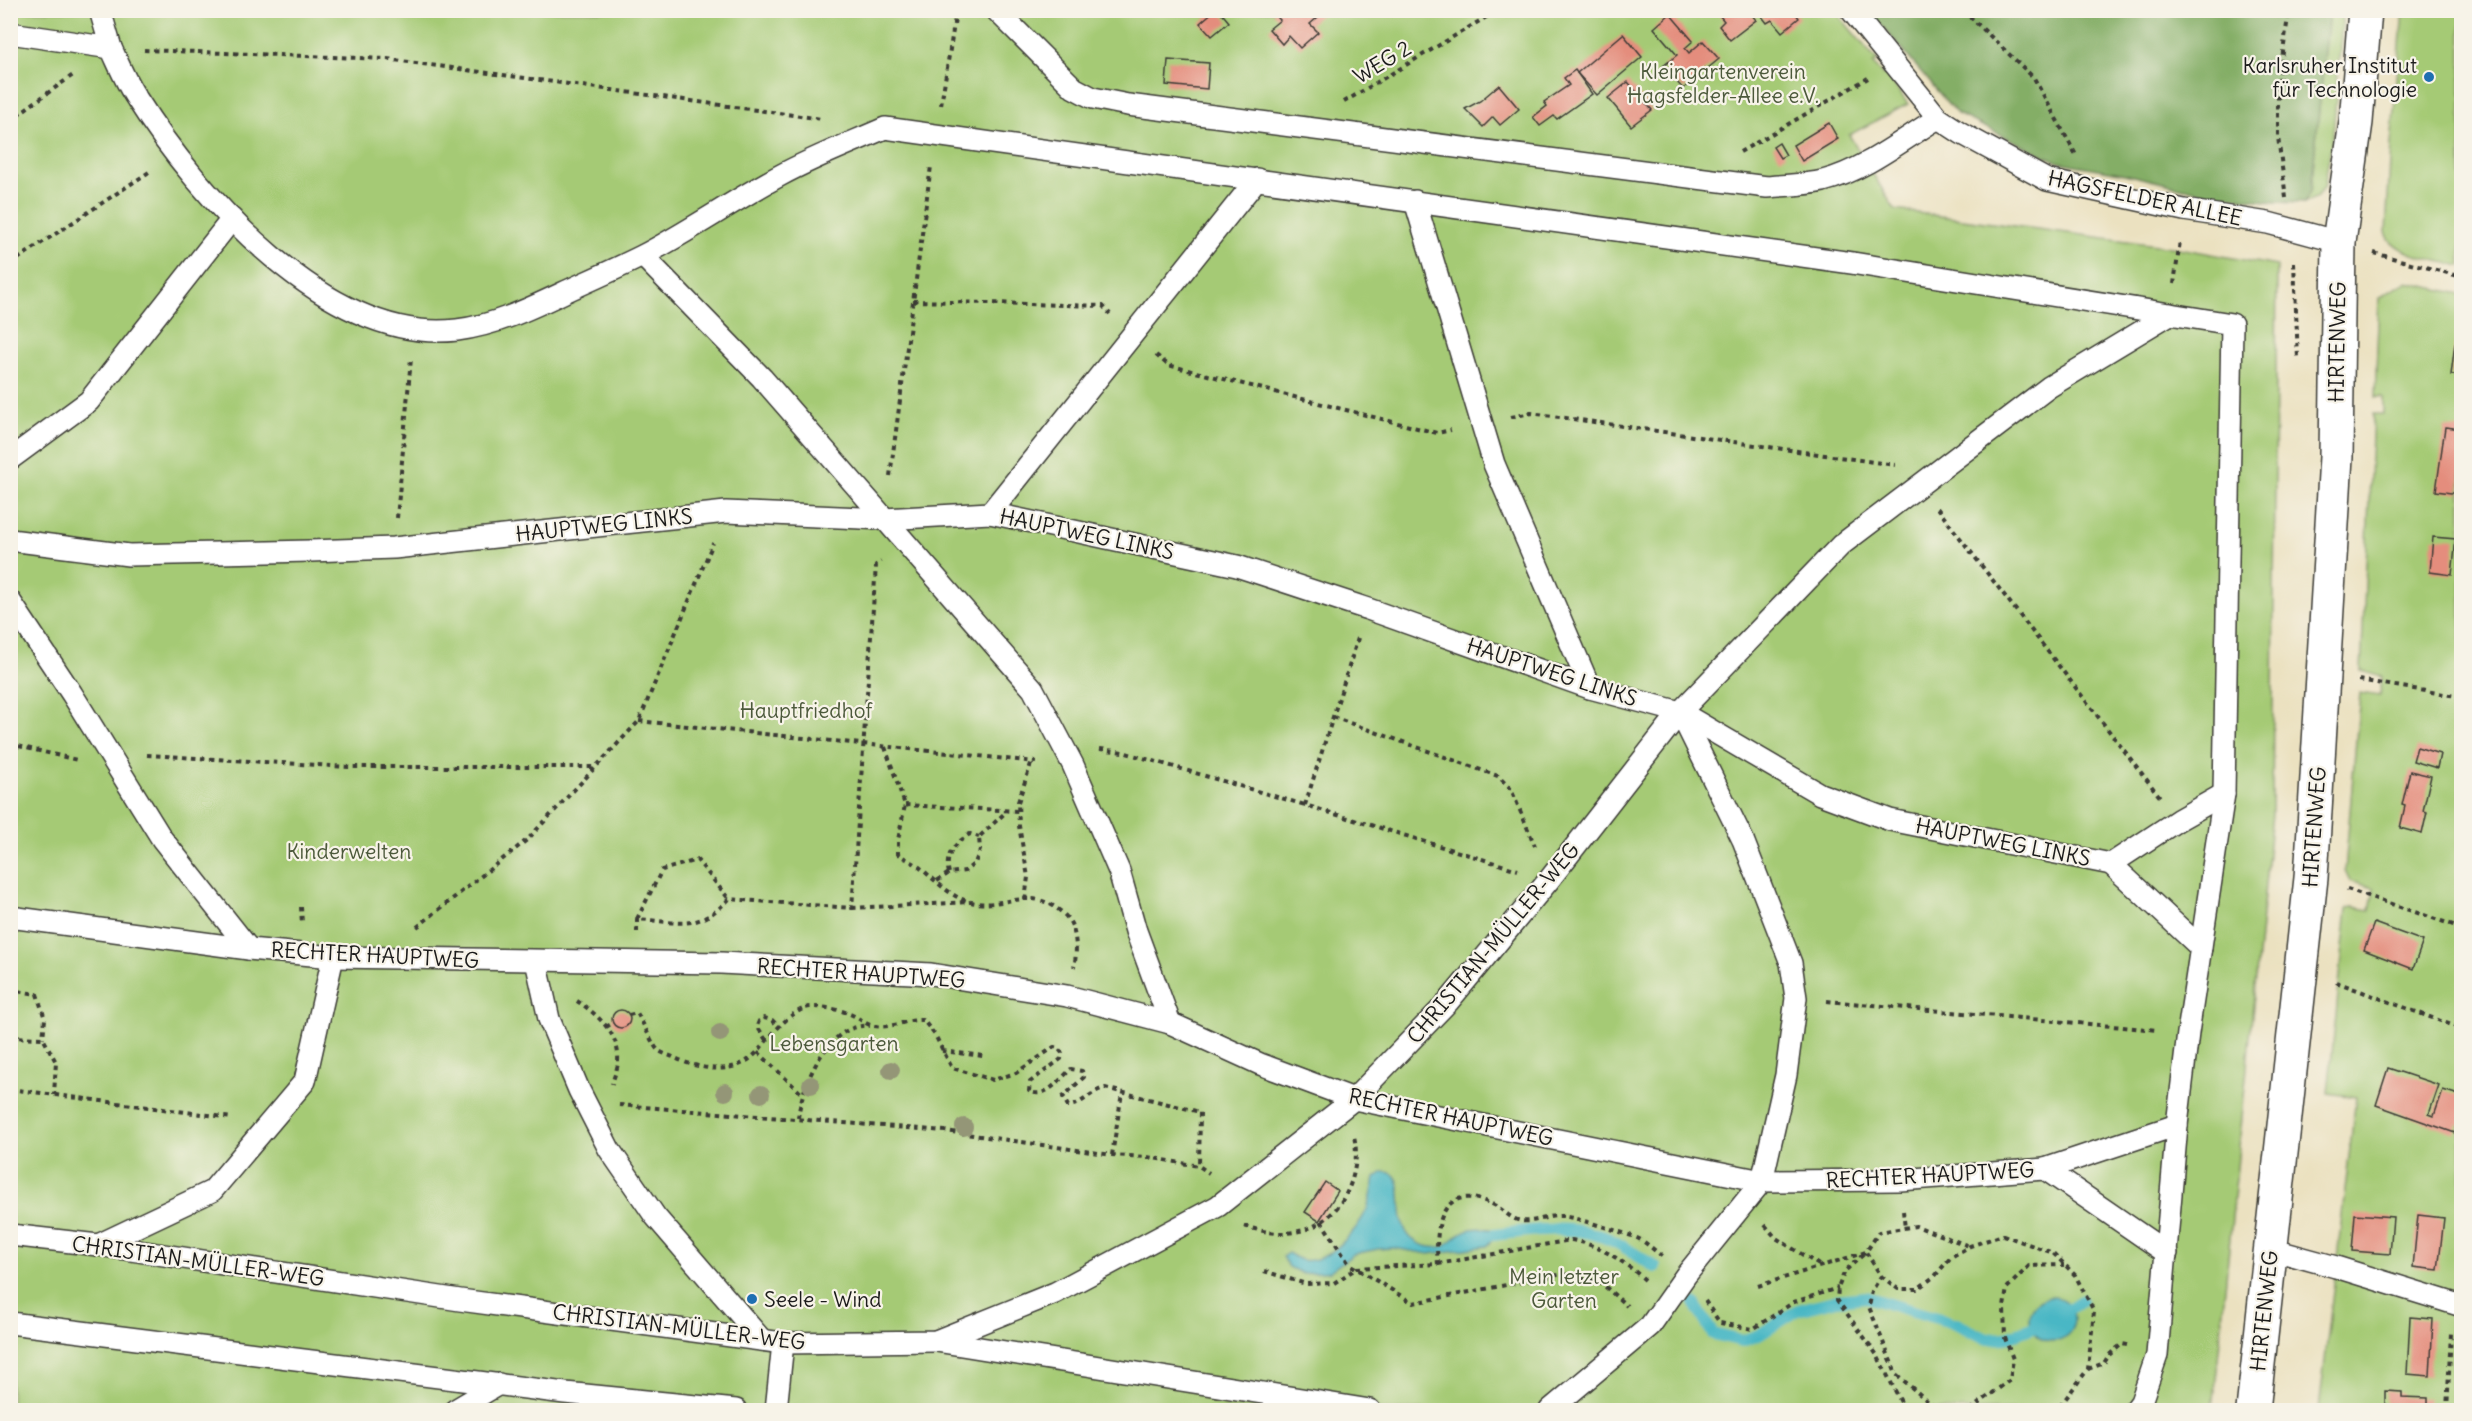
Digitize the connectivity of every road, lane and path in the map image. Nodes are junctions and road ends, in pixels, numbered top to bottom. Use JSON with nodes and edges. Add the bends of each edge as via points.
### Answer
{"nodes":[{"id":1,"x":100,"y":10,"type":"edge"},
{"id":2,"x":962,"y":10,"type":"edge"},
{"id":3,"x":996,"y":10,"type":"edge"},
{"id":4,"x":1498,"y":10,"type":"edge"},
{"id":5,"x":1851,"y":10,"type":"edge"},
{"id":6,"x":1963,"y":10,"type":"edge"},
{"id":7,"x":2289,"y":10,"type":"edge"},
{"id":8,"x":2365,"y":10,"type":"edge"},
{"id":9,"x":10,"y":33,"type":"edge"},
{"id":10,"x":111,"y":48,"type":"junction"},
{"id":11,"x":1869,"y":77,"type":"dead end"},
{"id":12,"x":1343,"y":102,"type":"dead end"},
{"id":13,"x":1938,"y":118,"type":"junction"},
{"id":14,"x":10,"y":120,"type":"edge"},
{"id":15,"x":826,"y":120,"type":"dead end"},
{"id":16,"x":935,"y":136,"type":"junction"},
{"id":17,"x":1736,"y":154,"type":"dead end"},
{"id":18,"x":176,"y":155,"type":"junction"},
{"id":19,"x":1257,"y":179,"type":"junction"},
{"id":20,"x":2098,"y":190,"type":"junction"},
{"id":21,"x":1415,"y":201,"type":"junction"},
{"id":22,"x":232,"y":219,"type":"junction"},
{"id":23,"x":2290,"y":228,"type":"junction"},
{"id":24,"x":2339,"y":242,"type":"junction"},
{"id":25,"x":643,"y":256,"type":"junction"},
{"id":26,"x":10,"y":264,"type":"edge"},
{"id":27,"x":2462,"y":278,"type":"edge"},
{"id":28,"x":913,"y":301,"type":"junction"},
{"id":29,"x":2170,"y":314,"type":"junction"},
{"id":30,"x":413,"y":328,"type":"junction"},
{"id":31,"x":1134,"y":336,"type":"junction"},
{"id":32,"x":1482,"y":423,"type":"junction"},
{"id":33,"x":10,"y":459,"type":"edge"},
{"id":34,"x":1941,"y":471,"type":"junction"},
{"id":35,"x":1920,"y":486,"type":"junction"},
{"id":36,"x":726,"y":512,"type":"junction"},
{"id":37,"x":990,"y":513,"type":"junction"},
{"id":38,"x":884,"y":519,"type":"junction"},
{"id":39,"x":10,"y":540,"type":"edge"},
{"id":40,"x":908,"y":547,"type":"junction"},
{"id":41,"x":394,"y":548,"type":"junction"},
{"id":42,"x":10,"y":601,"type":"edge"},
{"id":43,"x":1368,"y":609,"type":"junction"},
{"id":44,"x":2381,"y":685,"type":"dead end"},
{"id":45,"x":1590,"y":688,"type":"junction"},
{"id":46,"x":2462,"y":697,"type":"edge"},
{"id":47,"x":1680,"y":712,"type":"junction"},
{"id":48,"x":1333,"y":717,"type":"junction"},
{"id":49,"x":639,"y":722,"type":"junction"},
{"id":50,"x":10,"y":744,"type":"edge"},
{"id":51,"x":864,"y":745,"type":"junction"},
{"id":52,"x":885,"y":747,"type":"junction"},
{"id":53,"x":1069,"y":757,"type":"junction"},
{"id":54,"x":111,"y":759,"type":"junction"},
{"id":55,"x":1032,"y":761,"type":"junction"},
{"id":56,"x":596,"y":767,"type":"junction"},
{"id":57,"x":2224,"y":794,"type":"junction"},
{"id":58,"x":904,"y":805,"type":"junction"},
{"id":59,"x":1305,"y":805,"type":"junction"},
{"id":60,"x":1008,"y":810,"type":"junction"},
{"id":61,"x":1018,"y":811,"type":"junction"},
{"id":62,"x":2178,"y":820,"type":"junction"},
{"id":63,"x":979,"y":837,"type":"junction"},
{"id":64,"x":2111,"y":864,"type":"junction"},
{"id":65,"x":950,"y":873,"type":"junction"},
{"id":66,"x":1550,"y":880,"type":"junction"},
{"id":67,"x":937,"y":881,"type":"junction"},
{"id":68,"x":2372,"y":897,"type":"dead end"},
{"id":69,"x":729,"y":899,"type":"junction"},
{"id":70,"x":1025,"y":900,"type":"junction"},
{"id":71,"x":970,"y":902,"type":"junction"},
{"id":72,"x":852,"y":908,"type":"junction"},
{"id":73,"x":10,"y":917,"type":"edge"},
{"id":74,"x":637,"y":919,"type":"junction"},
{"id":75,"x":2462,"y":928,"type":"edge"},
{"id":76,"x":2201,"y":948,"type":"junction"},
{"id":77,"x":249,"y":949,"type":"junction"},
{"id":78,"x":333,"y":957,"type":"junction"},
{"id":79,"x":378,"y":959,"type":"junction"},
{"id":80,"x":536,"y":961,"type":"junction"},
{"id":81,"x":636,"y":963,"type":"junction"},
{"id":82,"x":2339,"y":983,"type":"dead end"},
{"id":83,"x":542,"y":988,"type":"junction"},
{"id":84,"x":10,"y":990,"type":"edge"},
{"id":85,"x":1067,"y":996,"type":"junction"},
{"id":86,"x":1796,"y":998,"type":"junction"},
{"id":87,"x":629,"y":1015,"type":"dead end"},
{"id":88,"x":614,"y":1023,"type":"dead end"},
{"id":89,"x":1170,"y":1023,"type":"junction"},
{"id":90,"x":872,"y":1026,"type":"junction"},
{"id":91,"x":606,"y":1027,"type":"junction"},
{"id":92,"x":779,"y":1027,"type":"junction"},
{"id":93,"x":2462,"y":1029,"type":"edge"},
{"id":94,"x":2188,"y":1033,"type":"junction"},
{"id":95,"x":10,"y":1037,"type":"edge"},
{"id":96,"x":44,"y":1038,"type":"junction"},
{"id":97,"x":766,"y":1040,"type":"junction"},
{"id":98,"x":942,"y":1051,"type":"junction"},
{"id":99,"x":758,"y":1052,"type":"junction"},
{"id":100,"x":983,"y":1056,"type":"dead end"},
{"id":101,"x":10,"y":1089,"type":"edge"},
{"id":102,"x":1122,"y":1093,"type":"junction"},
{"id":103,"x":802,"y":1094,"type":"junction"},
{"id":104,"x":54,"y":1095,"type":"junction"},
{"id":105,"x":1348,"y":1104,"type":"junction"},
{"id":106,"x":594,"y":1110,"type":"junction"},
{"id":107,"x":798,"y":1118,"type":"junction"},
{"id":108,"x":269,"y":1123,"type":"junction"},
{"id":109,"x":2176,"y":1125,"type":"junction"},
{"id":110,"x":1112,"y":1155,"type":"junction"},
{"id":111,"x":1199,"y":1166,"type":"junction"},
{"id":112,"x":2045,"y":1169,"type":"junction"},
{"id":113,"x":1762,"y":1181,"type":"junction"},
{"id":114,"x":1238,"y":1191,"type":"junction"},
{"id":115,"x":1744,"y":1203,"type":"junction"},
{"id":116,"x":1218,"y":1206,"type":"junction"},
{"id":117,"x":1322,"y":1221,"type":"junction"},
{"id":118,"x":10,"y":1235,"type":"edge"},
{"id":119,"x":98,"y":1245,"type":"junction"},
{"id":120,"x":1970,"y":1246,"type":"junction"},
{"id":121,"x":2270,"y":1249,"type":"junction"},
{"id":122,"x":1866,"y":1252,"type":"junction"},
{"id":123,"x":2167,"y":1253,"type":"junction"},
{"id":124,"x":1438,"y":1264,"type":"junction"},
{"id":125,"x":2064,"y":1264,"type":"junction"},
{"id":126,"x":1819,"y":1266,"type":"junction"},
{"id":127,"x":1357,"y":1268,"type":"junction"},
{"id":128,"x":1264,"y":1270,"type":"dead end"},
{"id":129,"x":1686,"y":1275,"type":"junction"},
{"id":130,"x":1881,"y":1276,"type":"junction"},
{"id":131,"x":1758,"y":1286,"type":"dead end"},
{"id":132,"x":1838,"y":1288,"type":"junction"},
{"id":133,"x":1668,"y":1300,"type":"junction"},
{"id":134,"x":2457,"y":1305,"type":"edge"},
{"id":135,"x":10,"y":1323,"type":"edge"},
{"id":136,"x":1650,"y":1326,"type":"junction"},
{"id":137,"x":761,"y":1339,"type":"junction"},
{"id":138,"x":936,"y":1341,"type":"junction"},
{"id":139,"x":783,"y":1343,"type":"junction"},
{"id":140,"x":2109,"y":1354,"type":"dead end"},
{"id":141,"x":2088,"y":1369,"type":"junction"},
{"id":142,"x":498,"y":1384,"type":"junction"},
{"id":143,"x":566,"y":1402,"type":"edge"},
{"id":144,"x":455,"y":1410,"type":"edge"},
{"id":145,"x":736,"y":1410,"type":"edge"},
{"id":146,"x":776,"y":1410,"type":"edge"},
{"id":147,"x":1370,"y":1410,"type":"edge"},
{"id":148,"x":1550,"y":1410,"type":"edge"},
{"id":149,"x":1905,"y":1410,"type":"edge"},
{"id":150,"x":1938,"y":1410,"type":"edge"},
{"id":151,"x":1970,"y":1410,"type":"edge"},
{"id":152,"x":2057,"y":1410,"type":"edge"},
{"id":153,"x":2135,"y":1410,"type":"edge"},
{"id":154,"x":2253,"y":1410,"type":"edge"},
{"id":155,"x":2447,"y":1410,"type":"edge"}],
"edges":[{"from":1,"to":10,"type":"lane"},
{"from":2,"to":16,"type":"path","via":[[955,18]]},
{"from":3,"to":13,"type":"lane","via":[[1074,88],[1093,98],[1767,187],[1823,181],[1846,172]]},
{"from":4,"to":12,"type":"path","name":"WEG 2"},
{"from":5,"to":13,"type":"lane","name":"HAGSFELDER ALLEE"},
{"from":6,"to":20,"type":"path","via":[[2034,78]]},
{"from":7,"to":23,"type":"path","via":[[2278,87],[2278,137]]},
{"from":8,"to":24,"type":"street","name":"HIRTENWEG","via":[[2356,122]]},
{"from":9,"to":10,"type":"lane"},
{"from":10,"to":14,"type":"path"},
{"from":10,"to":15,"type":"path","via":[[387,59]]},
{"from":10,"to":18,"type":"lane","via":[[135,98]]},
{"from":11,"to":17,"type":"path"},
{"from":13,"to":20,"type":"lane","name":"HAGSFELDER ALLEE","via":[[2047,180]]},
{"from":16,"to":19,"type":"lane"},
{"from":16,"to":25,"type":"lane","via":[[885,128],[783,174]]},
{"from":16,"to":28,"type":"path"},
{"from":18,"to":22,"type":"lane"},
{"from":18,"to":26,"type":"path"},
{"from":19,"to":21,"type":"lane"},
{"from":19,"to":31,"type":"lane"},
{"from":20,"to":23,"type":"lane","name":"HAGSFELDER ALLEE"},
{"from":21,"to":29,"type":"lane","via":[[1852,263]]},
{"from":21,"to":32,"type":"lane"},
{"from":22,"to":30,"type":"lane","via":[[296,277],[342,305]]},
{"from":22,"to":33,"type":"lane","via":[[89,401]]},
{"from":23,"to":24,"type":"lane","name":"HAGSFELDER ALLEE"},
{"from":24,"to":27,"type":"path"},
{"from":24,"to":121,"type":"street","name":"HIRTENWEG","via":[[2336,457],[2312,878]]},
{"from":25,"to":30,"type":"lane","via":[[488,324],[456,330]]},
{"from":25,"to":38,"type":"lane","via":[[762,378]]},
{"from":28,"to":31,"type":"path","via":[[1103,306]]},
{"from":28,"to":38,"type":"path"},
{"from":29,"to":34,"type":"lane","name":"CHRISTIAN-MÜLLER-WEG","via":[[2049,387]]},
{"from":29,"to":57,"type":"lane","via":[[2232,324]]},
{"from":30,"to":41,"type":"path"},
{"from":31,"to":32,"type":"path","via":[[1168,365],[1437,433]]},
{"from":31,"to":37,"type":"lane"},
{"from":32,"to":34,"type":"path","via":[[1531,412]]},
{"from":32,"to":45,"type":"lane","via":[[1494,464]]},
{"from":34,"to":35,"type":"lane","name":"CHRISTIAN-MÜLLER-WEG"},
{"from":35,"to":47,"type":"lane","name":"CHRISTIAN-MÜLLER-WEG","via":[[1841,545]]},
{"from":35,"to":62,"type":"path"},
{"from":36,"to":38,"type":"lane","name":"HAUPTWEG LINKS"},
{"from":36,"to":41,"type":"lane","name":"HAUPTWEG LINKS"},
{"from":36,"to":49,"type":"path"},
{"from":37,"to":38,"type":"lane","name":"HAUPTWEG LINKS"},
{"from":37,"to":43,"type":"lane","name":"HAUPTWEG LINKS","via":[[1237,566]]},
{"from":38,"to":40,"type":"lane"},
{"from":39,"to":41,"type":"lane","name":"HAUPTWEG LINKS","via":[[129,555]]},
{"from":40,"to":51,"type":"path","via":[[876,565]]},
{"from":40,"to":53,"type":"lane","via":[[1033,689]]},
{"from":42,"to":54,"type":"lane"},
{"from":43,"to":45,"type":"lane","name":"HAUPTWEG LINKS"},
{"from":43,"to":48,"type":"path"},
{"from":44,"to":46,"type":"path"},
{"from":45,"to":47,"type":"lane","name":"HAUPTWEG LINKS"},
{"from":47,"to":64,"type":"lane","name":"HAUPTWEG LINKS","via":[[1820,794],[1890,820]]},
{"from":47,"to":66,"type":"lane","name":"CHRISTIAN-MÜLLER-WEG"},
{"from":47,"to":86,"type":"lane","via":[[1743,840],[1791,963]]},
{"from":48,"to":59,"type":"path"},
{"from":48,"to":66,"type":"path","via":[[1498,776],[1511,789]]},
{"from":49,"to":51,"type":"path"},
{"from":49,"to":56,"type":"path"},
{"from":50,"to":54,"type":"path","via":[[55,756]]},
{"from":51,"to":52,"type":"path"},
{"from":51,"to":72,"type":"path"},
{"from":52,"to":55,"type":"path"},
{"from":52,"to":58,"type":"path"},
{"from":53,"to":55,"type":"path"},
{"from":53,"to":59,"type":"path","via":[[1089,748],[1123,752]]},
{"from":53,"to":89,"type":"lane","via":[[1119,871]]},
{"from":54,"to":56,"type":"path","via":[[350,766]]},
{"from":54,"to":77,"type":"lane","via":[[162,839]]},
{"from":55,"to":61,"type":"path"},
{"from":56,"to":79,"type":"path","via":[[528,839]]},
{"from":57,"to":62,"type":"lane","name":"HAUPTWEG LINKS"},
{"from":57,"to":76,"type":"lane"},
{"from":58,"to":60,"type":"path"},
{"from":58,"to":67,"type":"path","via":[[898,854]]},
{"from":59,"to":66,"type":"path"},
{"from":60,"to":61,"type":"path"},
{"from":60,"to":63,"type":"path"},
{"from":61,"to":70,"type":"path","via":[[1028,877]]},
{"from":62,"to":64,"type":"lane","name":"HAUPTWEG LINKS"},
{"from":63,"to":65,"type":"path","via":[[975,863],[965,871]]},
{"from":63,"to":65,"type":"path","via":[[970,834],[958,841],[946,863]]},
{"from":64,"to":76,"type":"lane","name":"HAUPTWEG LINKS"},
{"from":65,"to":67,"type":"path"},
{"from":66,"to":105,"type":"lane","name":"CHRISTIAN-MÜLLER-WEG","via":[[1448,1002]]},
{"from":67,"to":71,"type":"path"},
{"from":68,"to":75,"type":"path"},
{"from":69,"to":72,"type":"path"},
{"from":69,"to":74,"type":"path","via":[[714,914],[694,923]]},
{"from":69,"to":74,"type":"path","via":[[697,860],[662,870]]},
{"from":70,"to":71,"type":"path"},
{"from":70,"to":85,"type":"path","via":[[1050,903],[1070,922],[1077,953]]},
{"from":71,"to":72,"type":"path"},
{"from":73,"to":77,"type":"lane","name":"RECHTER HAUPTWEG"},
{"from":74,"to":81,"type":"path"},
{"from":76,"to":94,"type":"lane"},
{"from":77,"to":78,"type":"lane","name":"RECHTER HAUPTWEG"},
{"from":78,"to":79,"type":"lane","name":"RECHTER HAUPTWEG"},
{"from":78,"to":108,"type":"lane","via":[[305,1080]]},
{"from":79,"to":80,"type":"lane","name":"RECHTER HAUPTWEG"},
{"from":80,"to":81,"type":"lane","name":"RECHTER HAUPTWEG"},
{"from":80,"to":83,"type":"lane"},
{"from":81,"to":85,"type":"lane","name":"RECHTER HAUPTWEG","via":[[721,963],[931,974]]},
{"from":82,"to":93,"type":"path"},
{"from":83,"to":91,"type":"path","via":[[566,994],[592,1011]]},
{"from":83,"to":106,"type":"lane","via":[[549,1020]]},
{"from":84,"to":96,"type":"path","via":[[37,994],[45,1019]]},
{"from":85,"to":89,"type":"lane","name":"RECHTER HAUPTWEG"},
{"from":86,"to":94,"type":"path"},
{"from":86,"to":113,"type":"lane","via":[[1786,1075]]},
{"from":87,"to":99,"type":"path","via":[[637,1013],[657,1050],[693,1066],[723,1069],[745,1063]]},
{"from":88,"to":91,"type":"path"},
{"from":89,"to":105,"type":"lane","name":"RECHTER HAUPTWEG"},
{"from":90,"to":92,"type":"path","via":[[848,1013],[812,1007],[796,1013]]},
{"from":90,"to":98,"type":"path","via":[[894,1027],[923,1020],[936,1035]]},
{"from":90,"to":103,"type":"path","via":[[847,1029],[837,1038],[824,1051]]},
{"from":91,"to":106,"type":"path","via":[[615,1038],[618,1060],[611,1085]]},
{"from":92,"to":97,"type":"path"},
{"from":92,"to":97,"type":"path","via":[[772,1020],[759,1021],[757,1026]]},
{"from":94,"to":109,"type":"lane"},
{"from":95,"to":96,"type":"path"},
{"from":96,"to":104,"type":"path","via":[[56,1062]]},
{"from":97,"to":99,"type":"path"},
{"from":98,"to":100,"type":"path"},
{"from":98,"to":102,"type":"path","via":[[952,1068],[993,1080],[1016,1073],[1054,1047],[1062,1053],[1061,1059],[1030,1082],[1029,1091],[1044,1093],[1071,1070],[1077,1070],[1084,1077],[1064,1098],[1068,1106],[1099,1089]]},
{"from":99,"to":103,"type":"path"},
{"from":101,"to":104,"type":"path"},
{"from":102,"to":110,"type":"path"},
{"from":102,"to":111,"type":"path","via":[[1200,1112]]},
{"from":103,"to":107,"type":"path"},
{"from":104,"to":108,"type":"path"},
{"from":105,"to":113,"type":"lane","name":"RECHTER HAUPTWEG"},
{"from":105,"to":114,"type":"lane","name":"CHRISTIAN-MÜLLER-WEG"},
{"from":105,"to":117,"type":"path","via":[[1356,1169],[1338,1208]]},
{"from":106,"to":107,"type":"path","via":[[628,1104]]},
{"from":106,"to":137,"type":"lane","via":[[609,1149],[655,1216]]},
{"from":107,"to":110,"type":"path","via":[[945,1131]]},
{"from":108,"to":119,"type":"lane","via":[[212,1191]]},
{"from":109,"to":112,"type":"lane","name":"RECHTER HAUPTWEG"},
{"from":109,"to":123,"type":"lane"},
{"from":110,"to":111,"type":"path"},
{"from":111,"to":114,"type":"path"},
{"from":112,"to":113,"type":"lane","name":"RECHTER HAUPTWEG","via":[[1900,1180]]},
{"from":112,"to":123,"type":"lane"},
{"from":113,"to":115,"type":"lane"},
{"from":114,"to":116,"type":"lane","name":"CHRISTIAN-MÜLLER-WEG"},
{"from":115,"to":126,"type":"path","via":[[1776,1238]]},
{"from":115,"to":129,"type":"lane"},
{"from":116,"to":117,"type":"path","via":[[1240,1224],[1267,1233],[1296,1232]]},
{"from":116,"to":138,"type":"lane","name":"CHRISTIAN-MÜLLER-WEG","via":[[1055,1293]]},
{"from":117,"to":127,"type":"path","via":[[1349,1264]]},
{"from":118,"to":119,"type":"lane","name":"CHRISTIAN-MÜLLER-WEG"},
{"from":119,"to":137,"type":"lane","name":"CHRISTIAN-MÜLLER-WEG","via":[[460,1300]]},
{"from":120,"to":122,"type":"path","via":[[1916,1226],[1879,1232]]},
{"from":120,"to":125,"type":"path","via":[[2003,1235],[2053,1253]]},
{"from":120,"to":130,"type":"path","via":[[1951,1257],[1917,1289],[1898,1289]]},
{"from":121,"to":134,"type":"lane"},
{"from":121,"to":154,"type":"street","name":"HIRTENWEG"},
{"from":122,"to":126,"type":"path"},
{"from":122,"to":130,"type":"path"},
{"from":122,"to":132,"type":"path","via":[[1845,1270]]},
{"from":123,"to":153,"type":"lane","via":[[2157,1355]]},
{"from":124,"to":127,"type":"path"},
{"from":124,"to":129,"type":"path","via":[[1438,1225],[1446,1206],[1461,1198],[1494,1205],[1521,1221],[1562,1216],[1638,1239]]},
{"from":124,"to":133,"type":"path","via":[[1571,1240],[1588,1242],[1633,1269]]},
{"from":125,"to":141,"type":"path","via":[[2075,1275],[2094,1311]]},
{"from":125,"to":151,"type":"path","via":[[2029,1266],[2007,1288],[2005,1338],[2013,1359],[2010,1380]]},
{"from":126,"to":131,"type":"path"},
{"from":127,"to":128,"type":"path","via":[[1334,1283],[1306,1284]]},
{"from":127,"to":136,"type":"path","via":[[1413,1303],[1563,1274],[1577,1276],[1600,1282]]},
{"from":129,"to":132,"type":"path","via":[[1720,1323],[1753,1329],[1794,1302]]},
{"from":129,"to":133,"type":"lane"},
{"from":130,"to":150,"type":"path","via":[[1869,1307],[1896,1374]]},
{"from":132,"to":149,"type":"path","via":[[1837,1300],[1877,1355]]},
{"from":133,"to":136,"type":"lane"},
{"from":134,"to":155,"type":"path"},
{"from":135,"to":142,"type":"lane"},
{"from":136,"to":148,"type":"lane"},
{"from":137,"to":139,"type":"lane","name":"CHRISTIAN-MÜLLER-WEG"},
{"from":138,"to":139,"type":"lane","name":"CHRISTIAN-MÜLLER-WEG"},
{"from":138,"to":147,"type":"lane"},
{"from":139,"to":146,"type":"lane"},
{"from":140,"to":141,"type":"path","via":[[2104,1363]]},
{"from":141,"to":152,"type":"path"},
{"from":142,"to":143,"type":"lane"},
{"from":142,"to":144,"type":"lane"},
{"from":143,"to":145,"type":"lane"}]}
